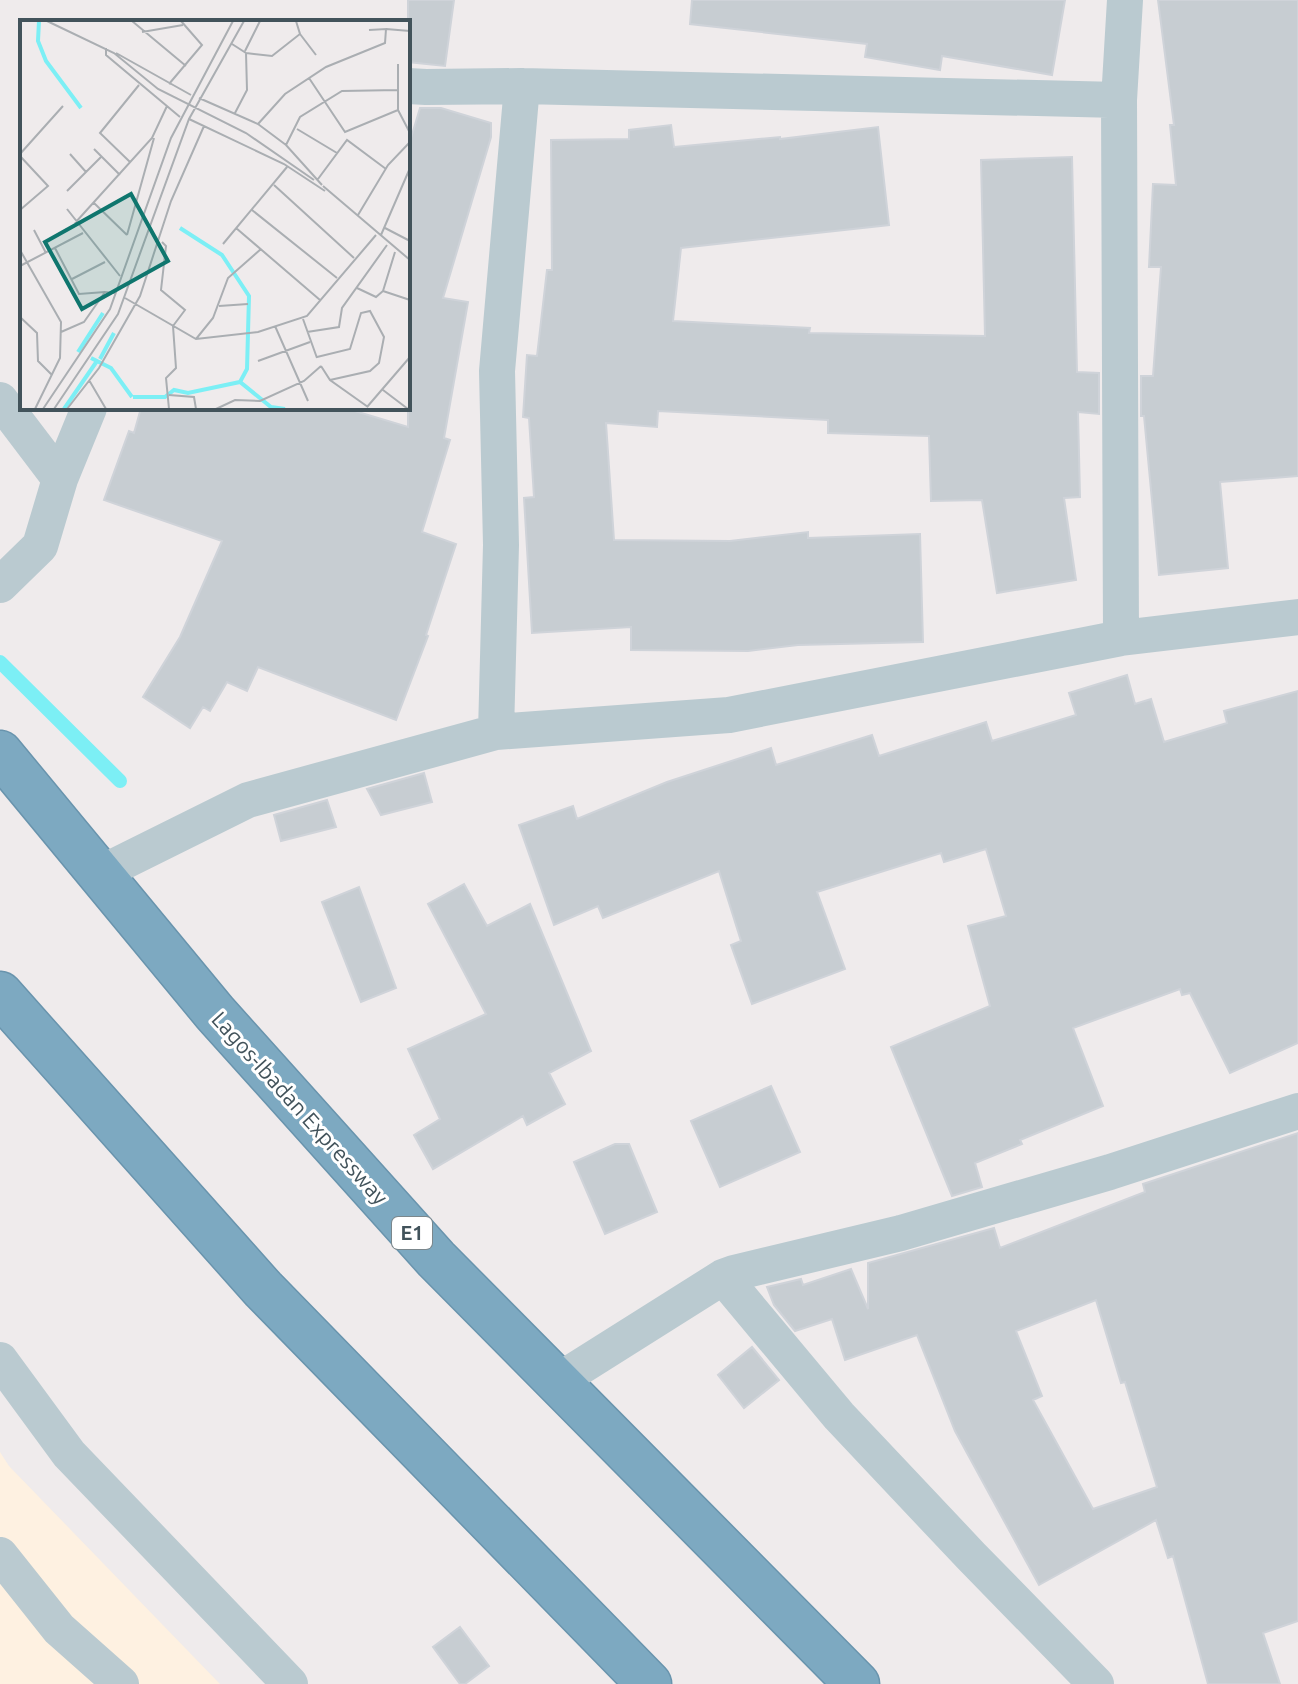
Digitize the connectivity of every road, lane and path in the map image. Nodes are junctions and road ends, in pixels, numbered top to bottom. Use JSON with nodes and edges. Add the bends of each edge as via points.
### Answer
{"nodes":[{"id":1,"x":1125,"y":0,"type":"edge"},
{"id":2,"x":410,"y":86,"type":"edge"},
{"id":3,"x":522,"y":86,"type":"junction"},
{"id":4,"x":1119,"y":100,"type":"junction"},
{"id":5,"x":0,"y":400,"type":"edge"},
{"id":6,"x":88,"y":410,"type":"edge"},
{"id":7,"x":60,"y":479,"type":"junction"},
{"id":8,"x":0,"y":585,"type":"edge"},
{"id":9,"x":1298,"y":617,"type":"edge"},
{"id":10,"x":1121,"y":638,"type":"junction"},
{"id":11,"x":496,"y":732,"type":"junction"},
{"id":12,"x":0,"y":753,"type":"edge"},
{"id":13,"x":99,"y":874,"type":"junction"},
{"id":14,"x":0,"y":994,"type":"edge"},
{"id":15,"x":1298,"y":1111,"type":"edge"},
{"id":16,"x":723,"y":1277,"type":"junction"},
{"id":17,"x":0,"y":1360,"type":"edge"},
{"id":18,"x":558,"y":1381,"type":"junction"},
{"id":19,"x":0,"y":1555,"type":"edge"},
{"id":20,"x":121,"y":1684,"type":"edge"},
{"id":21,"x":290,"y":1684,"type":"edge"},
{"id":22,"x":649,"y":1684,"type":"edge"},
{"id":23,"x":857,"y":1684,"type":"edge"},
{"id":24,"x":1096,"y":1684,"type":"edge"}],
"edges":[{"from":1,"to":4,"type":"street"},
{"from":2,"to":3,"type":"street"},
{"from":3,"to":4,"type":"street"},
{"from":3,"to":11,"type":"street","via":[[497,371],[501,545]]},
{"from":4,"to":10,"type":"street"},
{"from":5,"to":7,"type":"street"},
{"from":6,"to":7,"type":"street"},
{"from":7,"to":8,"type":"street","via":[[40,546]]},
{"from":9,"to":10,"type":"street"},
{"from":10,"to":11,"type":"street","via":[[729,715]]},
{"from":11,"to":13,"type":"street","via":[[248,800]]},
{"from":12,"to":13,"type":"highway","name":"Lagos-Ibadan Expressway","number":"E1"},
{"from":13,"to":18,"type":"highway","name":"Lagos-Ibadan Expressway","number":"E1","via":[[215,1013],[436,1259]]},
{"from":14,"to":22,"type":"highway","via":[[263,1289]]},
{"from":15,"to":16,"type":"street","via":[[931,1225]]},
{"from":16,"to":18,"type":"street"},
{"from":16,"to":24,"type":"street","via":[[839,1416]]},
{"from":17,"to":21,"type":"street","via":[[69,1454]]},
{"from":18,"to":23,"type":"highway","name":"Lagos-Ibadan Expressway","number":"E1"},
{"from":19,"to":20,"type":"street","via":[[59,1629]]}]}
